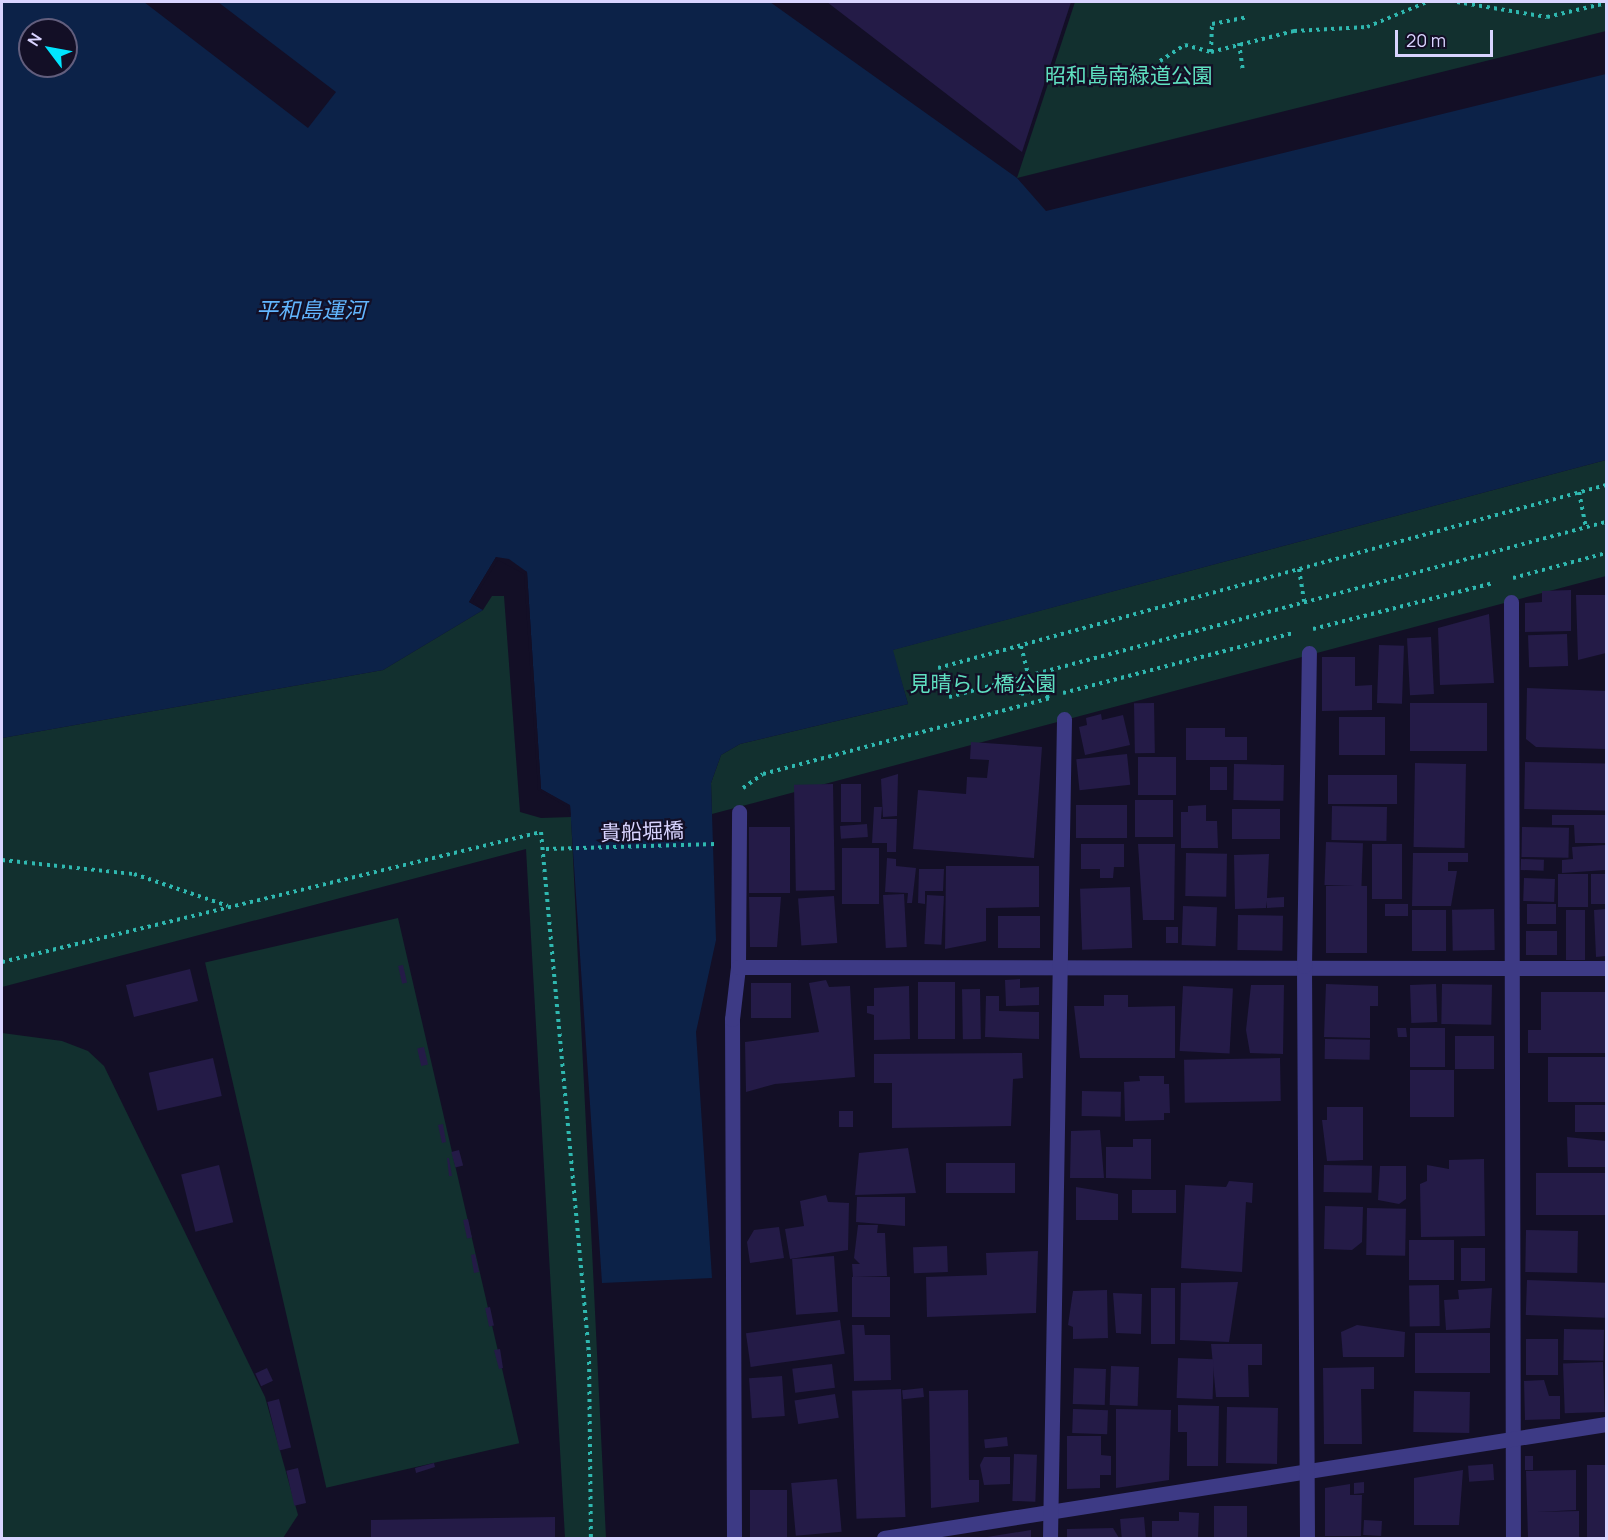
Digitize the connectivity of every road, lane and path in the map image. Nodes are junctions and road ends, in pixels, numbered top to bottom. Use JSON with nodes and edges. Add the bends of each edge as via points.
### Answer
{"nodes":[{"id":1,"x":1427,"y":2,"type":"edge"},
{"id":2,"x":1457,"y":2,"type":"edge"},
{"id":3,"x":1606,"y":3,"type":"edge"},
{"id":4,"x":1248,"y":17,"type":"dead end"},
{"id":5,"x":1239,"y":43,"type":"junction"},
{"id":6,"x":1211,"y":52,"type":"junction"},
{"id":7,"x":1160,"y":61,"type":"dead end"},
{"id":8,"x":1243,"y":70,"type":"dead end"},
{"id":9,"x":1606,"y":484,"type":"edge"},
{"id":10,"x":1579,"y":492,"type":"junction"},
{"id":11,"x":1606,"y":522,"type":"edge"},
{"id":12,"x":1586,"y":527,"type":"junction"},
{"id":13,"x":1606,"y":552,"type":"edge"},
{"id":14,"x":1299,"y":569,"type":"junction"},
{"id":15,"x":1304,"y":602,"type":"junction"},
{"id":16,"x":1511,"y":602,"type":"dead end"},
{"id":17,"x":1021,"y":646,"type":"junction"},
{"id":18,"x":1309,"y":653,"type":"dead end"},
{"id":19,"x":938,"y":668,"type":"dead end"},
{"id":20,"x":1028,"y":675,"type":"junction"},
{"id":21,"x":1017,"y":679,"type":"junction"},
{"id":22,"x":948,"y":697,"type":"dead end"},
{"id":23,"x":1048,"y":699,"type":"junction"},
{"id":24,"x":1064,"y":719,"type":"dead end"},
{"id":25,"x":739,"y":812,"type":"joint"},
{"id":26,"x":739,"y":843,"type":"junction"},
{"id":27,"x":546,"y":849,"type":"junction"},
{"id":28,"x":2,"y":860,"type":"edge"},
{"id":29,"x":228,"y":907,"type":"junction"},
{"id":30,"x":2,"y":962,"type":"edge"},
{"id":31,"x":1058,"y":963,"type":"junction"},
{"id":32,"x":1304,"y":966,"type":"junction"},
{"id":33,"x":738,"y":967,"type":"junction"},
{"id":34,"x":1510,"y":968,"type":"junction"},
{"id":35,"x":1606,"y":968,"type":"edge"},
{"id":36,"x":1606,"y":1424,"type":"edge"},
{"id":37,"x":1512,"y":1438,"type":"junction"},
{"id":38,"x":1307,"y":1472,"type":"junction"},
{"id":39,"x":1050,"y":1511,"type":"junction"},
{"id":40,"x":591,"y":1539,"type":"edge"},
{"id":41,"x":734,"y":1539,"type":"edge"},
{"id":42,"x":884,"y":1539,"type":"edge"},
{"id":43,"x":1050,"y":1539,"type":"edge"},
{"id":44,"x":1307,"y":1539,"type":"edge"},
{"id":45,"x":1513,"y":1539,"type":"edge"}],
"edges":[{"from":1,"to":5,"type":"path","via":[[1366,27],[1294,31]]},
{"from":2,"to":3,"type":"path","via":[[1547,17]]},
{"from":4,"to":6,"type":"path","via":[[1212,24]]},
{"from":5,"to":6,"type":"path"},
{"from":5,"to":8,"type":"path"},
{"from":6,"to":7,"type":"path","via":[[1185,45]]},
{"from":9,"to":10,"type":"path"},
{"from":10,"to":12,"type":"path"},
{"from":10,"to":14,"type":"path"},
{"from":11,"to":12,"type":"path"},
{"from":12,"to":15,"type":"path"},
{"from":13,"to":23,"type":"path"},
{"from":14,"to":15,"type":"path"},
{"from":14,"to":17,"type":"path"},
{"from":15,"to":20,"type":"path"},
{"from":16,"to":34,"type":"street"},
{"from":17,"to":19,"type":"path"},
{"from":17,"to":20,"type":"path"},
{"from":18,"to":32,"type":"street"},
{"from":20,"to":21,"type":"path"},
{"from":21,"to":22,"type":"path"},
{"from":21,"to":23,"type":"path","via":[[1021,694],[1045,688]]},
{"from":23,"to":25,"type":"path","via":[[763,774],[747,782]]},
{"from":24,"to":31,"type":"street"},
{"from":25,"to":26,"type":"street"},
{"from":26,"to":27,"type":"path","name":"貴船堀橋"},
{"from":26,"to":33,"type":"street"},
{"from":27,"to":29,"type":"path","via":[[541,831]]},
{"from":27,"to":40,"type":"path","via":[[589,1354]]},
{"from":28,"to":29,"type":"path","via":[[134,874]]},
{"from":29,"to":30,"type":"path"},
{"from":31,"to":32,"type":"street"},
{"from":31,"to":33,"type":"street"},
{"from":31,"to":39,"type":"street"},
{"from":32,"to":34,"type":"street"},
{"from":32,"to":38,"type":"street"},
{"from":33,"to":41,"type":"street","via":[[732,1019]]},
{"from":34,"to":35,"type":"street"},
{"from":34,"to":37,"type":"street"},
{"from":36,"to":37,"type":"street"},
{"from":37,"to":38,"type":"street"},
{"from":37,"to":45,"type":"street"},
{"from":38,"to":39,"type":"street"},
{"from":38,"to":44,"type":"street"},
{"from":39,"to":42,"type":"street"},
{"from":39,"to":43,"type":"street"}]}
